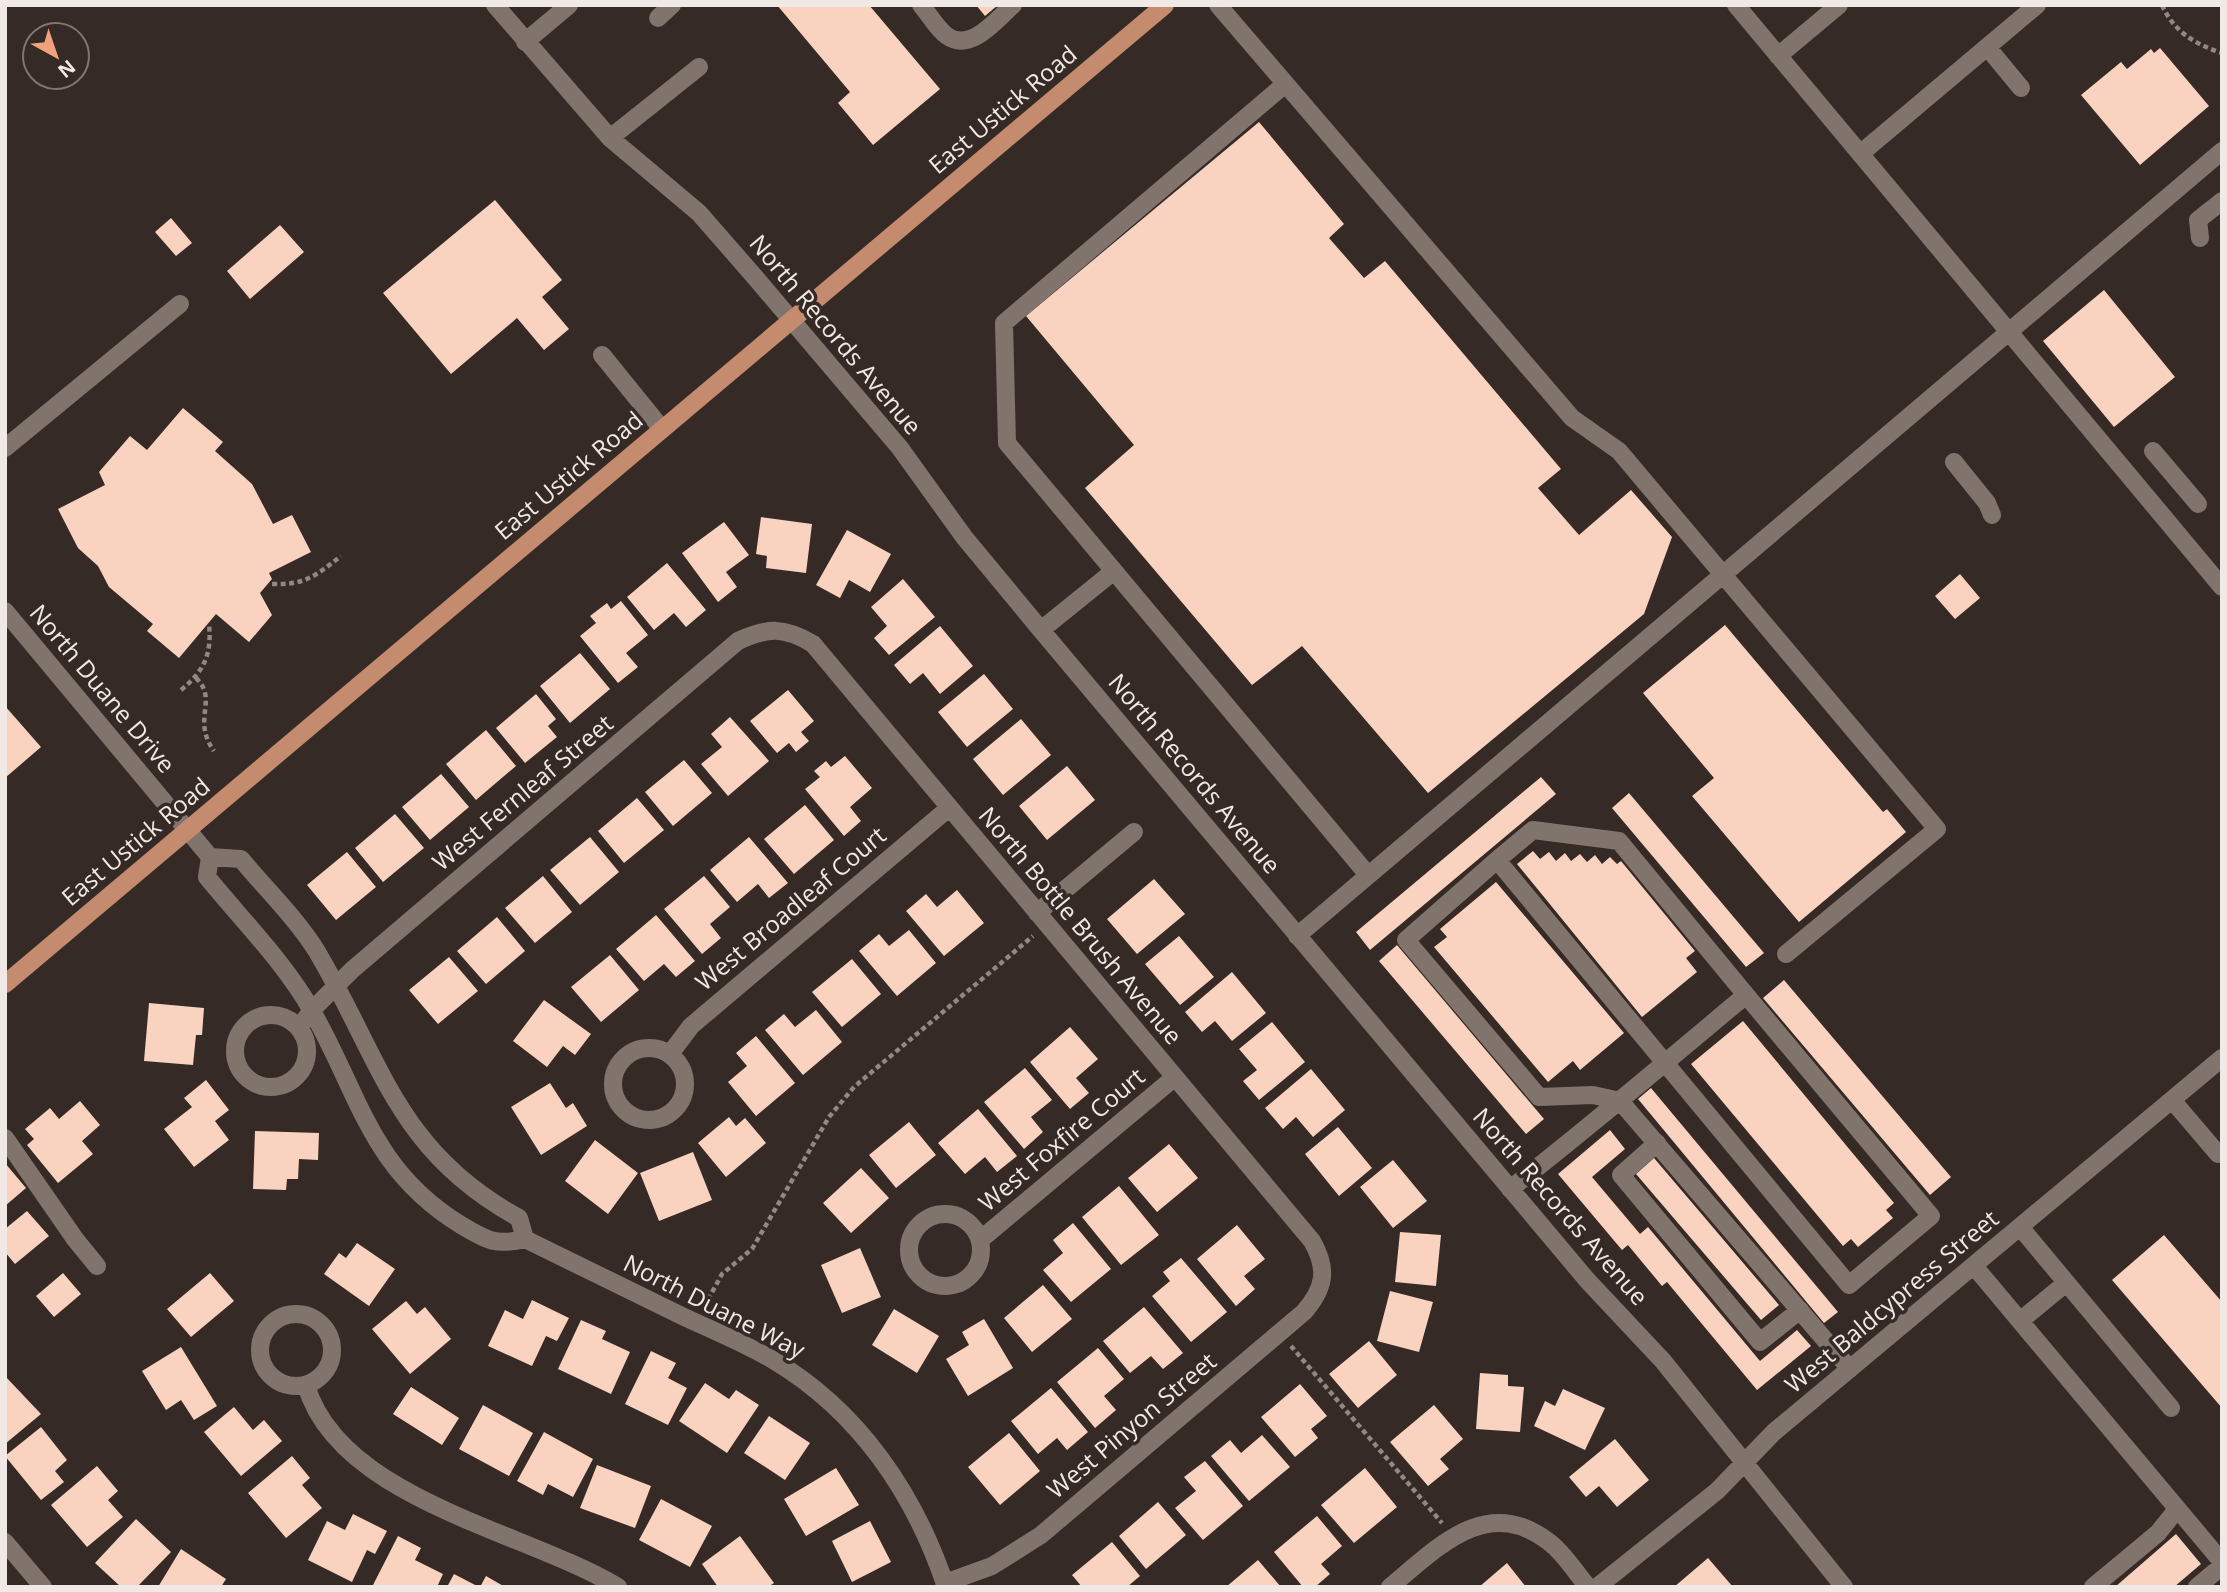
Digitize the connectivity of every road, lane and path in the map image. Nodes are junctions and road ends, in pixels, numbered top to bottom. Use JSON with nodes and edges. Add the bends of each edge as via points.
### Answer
{"nodes":[{"id":1,"x":495,"y":5,"type":"edge"},
{"id":2,"x":569,"y":5,"type":"edge"},
{"id":3,"x":672,"y":5,"type":"edge"},
{"id":4,"x":922,"y":5,"type":"edge"},
{"id":5,"x":1013,"y":5,"type":"edge"},
{"id":6,"x":1165,"y":5,"type":"edge"},
{"id":7,"x":1219,"y":5,"type":"edge"},
{"id":8,"x":1736,"y":5,"type":"edge"},
{"id":9,"x":1839,"y":5,"type":"edge"},
{"id":10,"x":2037,"y":5,"type":"edge"},
{"id":11,"x":2162,"y":5,"type":"edge"},
{"id":12,"x":658,"y":18,"type":"dead end"},
{"id":13,"x":525,"y":42,"type":"junction"},
{"id":14,"x":1988,"y":48,"type":"junction"},
{"id":15,"x":2222,"y":53,"type":"edge"},
{"id":16,"x":1778,"y":56,"type":"junction"},
{"id":17,"x":699,"y":67,"type":"dead end"},
{"id":18,"x":1284,"y":85,"type":"junction"},
{"id":19,"x":2021,"y":88,"type":"dead end"},
{"id":20,"x":610,"y":138,"type":"junction"},
{"id":21,"x":2222,"y":151,"type":"edge"},
{"id":22,"x":1860,"y":153,"type":"junction"},
{"id":23,"x":2222,"y":201,"type":"edge"},
{"id":24,"x":2200,"y":237,"type":"dead end"},
{"id":25,"x":180,"y":304,"type":"dead end"},
{"id":26,"x":793,"y":321,"type":"junction"},
{"id":27,"x":2008,"y":332,"type":"junction"},
{"id":28,"x":602,"y":355,"type":"dead end"},
{"id":29,"x":662,"y":429,"type":"junction"},
{"id":30,"x":5,"y":448,"type":"edge"},
{"id":31,"x":2153,"y":451,"type":"dead end"},
{"id":32,"x":1954,"y":462,"type":"dead end"},
{"id":33,"x":2198,"y":504,"type":"dead end"},
{"id":34,"x":1992,"y":515,"type":"dead end"},
{"id":35,"x":341,"y":556,"type":"dead end"},
{"id":36,"x":1114,"y":571,"type":"junction"},
{"id":37,"x":1723,"y":575,"type":"junction"},
{"id":38,"x":272,"y":584,"type":"dead end"},
{"id":39,"x":2222,"y":587,"type":"edge"},
{"id":40,"x":5,"y":611,"type":"edge"},
{"id":41,"x":209,"y":625,"type":"dead end"},
{"id":42,"x":775,"y":628,"type":"joint"},
{"id":43,"x":1041,"y":630,"type":"junction"},
{"id":44,"x":195,"y":678,"type":"junction"},
{"id":45,"x":181,"y":690,"type":"dead end"},
{"id":46,"x":214,"y":751,"type":"dead end"},
{"id":47,"x":949,"y":808,"type":"junction"},
{"id":48,"x":188,"y":830,"type":"junction"},
{"id":49,"x":1134,"y":832,"type":"dead end"},
{"id":50,"x":210,"y":857,"type":"junction"},
{"id":51,"x":1497,"y":860,"type":"junction"},
{"id":52,"x":1368,"y":875,"type":"junction"},
{"id":53,"x":1042,"y":918,"type":"junction"},
{"id":54,"x":1297,"y":936,"type":"junction"},
{"id":55,"x":1787,"y":954,"type":"dead end"},
{"id":56,"x":5,"y":984,"type":"edge"},
{"id":57,"x":335,"y":987,"type":"junction"},
{"id":58,"x":1746,"y":995,"type":"junction"},
{"id":59,"x":312,"y":1010,"type":"junction"},
{"id":60,"x":299,"y":1028,"type":"junction"},
{"id":61,"x":670,"y":1054,"type":"junction"},
{"id":62,"x":2222,"y":1058,"type":"edge"},
{"id":63,"x":1666,"y":1062,"type":"junction"},
{"id":64,"x":1175,"y":1077,"type":"junction"},
{"id":65,"x":2172,"y":1100,"type":"junction"},
{"id":66,"x":1620,"y":1101,"type":"junction"},
{"id":67,"x":5,"y":1138,"type":"edge"},
{"id":68,"x":1657,"y":1143,"type":"junction"},
{"id":69,"x":2218,"y":1154,"type":"dead end"},
{"id":70,"x":1510,"y":1189,"type":"junction"},
{"id":71,"x":2020,"y":1227,"type":"junction"},
{"id":72,"x":524,"y":1239,"type":"junction"},
{"id":73,"x":981,"y":1240,"type":"junction"},
{"id":74,"x":97,"y":1266,"type":"dead end"},
{"id":75,"x":1973,"y":1266,"type":"junction"},
{"id":76,"x":1325,"y":1276,"type":"joint"},
{"id":77,"x":2066,"y":1283,"type":"junction"},
{"id":78,"x":1800,"y":1310,"type":"junction"},
{"id":79,"x":2020,"y":1321,"type":"junction"},
{"id":80,"x":696,"y":1323,"type":"junction"},
{"id":81,"x":1279,"y":1333,"type":"junction"},
{"id":82,"x":1850,"y":1369,"type":"junction"},
{"id":83,"x":306,"y":1385,"type":"junction"},
{"id":84,"x":2171,"y":1408,"type":"dead end"},
{"id":85,"x":1746,"y":1461,"type":"junction"},
{"id":86,"x":2177,"y":1509,"type":"junction"},
{"id":87,"x":1454,"y":1537,"type":"junction"},
{"id":88,"x":5,"y":1542,"type":"edge"},
{"id":89,"x":2222,"y":1564,"type":"edge"},
{"id":90,"x":946,"y":1585,"type":"edge"},
{"id":91,"x":43,"y":1587,"type":"edge"},
{"id":92,"x":618,"y":1587,"type":"edge"},
{"id":93,"x":1390,"y":1587,"type":"edge"},
{"id":94,"x":1588,"y":1587,"type":"edge"},
{"id":95,"x":1597,"y":1587,"type":"edge"},
{"id":96,"x":1844,"y":1587,"type":"edge"},
{"id":97,"x":2093,"y":1587,"type":"edge"},
{"id":98,"x":2197,"y":1587,"type":"edge"}],
"edges":[{"from":1,"to":13,"type":"street","name":"North Records Avenue"},
{"from":2,"to":13,"type":"street"},
{"from":3,"to":12,"type":"street"},
{"from":4,"to":5,"type":"street","via":[[947,36],[960,40],[974,38]]},
{"from":6,"to":26,"type":"main road","name":"East Ustick Road"},
{"from":7,"to":18,"type":"street"},
{"from":8,"to":16,"type":"street"},
{"from":9,"to":16,"type":"street"},
{"from":10,"to":14,"type":"street"},
{"from":11,"to":15,"type":"path","via":[[2180,32]]},
{"from":13,"to":20,"type":"street","name":"North Records Avenue"},
{"from":14,"to":19,"type":"street"},
{"from":14,"to":22,"type":"street"},
{"from":16,"to":22,"type":"street"},
{"from":17,"to":20,"type":"street"},
{"from":18,"to":36,"type":"street","via":[[1004,323],[1007,443]]},
{"from":18,"to":37,"type":"street","via":[[1572,418],[1619,452]]},
{"from":20,"to":26,"type":"street","name":"North Records Avenue","via":[[699,213]]},
{"from":21,"to":27,"type":"street"},
{"from":22,"to":27,"type":"street"},
{"from":23,"to":24,"type":"street","via":[[2199,220]]},
{"from":25,"to":30,"type":"street"},
{"from":26,"to":29,"type":"main road","name":"East Ustick Road"},
{"from":26,"to":43,"type":"street","name":"North Records Avenue"},
{"from":27,"to":37,"type":"street"},
{"from":27,"to":39,"type":"street"},
{"from":28,"to":29,"type":"street"},
{"from":29,"to":48,"type":"main road","name":"East Ustick Road"},
{"from":31,"to":33,"type":"street"},
{"from":32,"to":34,"type":"street"},
{"from":35,"to":38,"type":"path","via":[[312,579]]},
{"from":36,"to":43,"type":"street"},
{"from":36,"to":52,"type":"street"},
{"from":37,"to":52,"type":"street"},
{"from":37,"to":55,"type":"street","via":[[1937,830]]},
{"from":40,"to":48,"type":"street","name":"North Duane Drive"},
{"from":41,"to":44,"type":"path","via":[[207,659]]},
{"from":42,"to":47,"type":"street","name":"North Bottle Brush Avenue","via":[[795,633],[813,645]]},
{"from":42,"to":57,"type":"street","name":"West Fernleaf Street","via":[[738,641]]},
{"from":43,"to":54,"type":"street","name":"North Records Avenue"},
{"from":44,"to":45,"type":"path"},
{"from":44,"to":46,"type":"path","via":[[206,696],[202,726]]},
{"from":47,"to":53,"type":"street","name":"North Bottle Brush Avenue"},
{"from":47,"to":61,"type":"street","name":"West Broadleaf Court","via":[[691,1026]]},
{"from":48,"to":50,"type":"street","name":"North Duane Way"},
{"from":48,"to":56,"type":"main road","name":"East Ustick Road"},
{"from":49,"to":53,"type":"street"},
{"from":50,"to":57,"type":"street","via":[[241,859],[314,948]]},
{"from":50,"to":59,"type":"street","name":"North Duane Way","via":[[207,877]]},
{"from":51,"to":58,"type":"street","via":[[1533,830],[1619,841]]},
{"from":51,"to":63,"type":"street"},
{"from":51,"to":66,"type":"street","via":[[1406,940],[1539,1097],[1593,1095]]},
{"from":52,"to":54,"type":"street"},
{"from":53,"to":64,"type":"street","name":"North Bottle Brush Avenue"},
{"from":53,"to":80,"type":"path","via":[[854,1087],[829,1117],[752,1249],[722,1273]]},
{"from":54,"to":70,"type":"street","name":"North Records Avenue"},
{"from":57,"to":59,"type":"street","name":"West Fernleaf Street"},
{"from":57,"to":72,"type":"street","via":[[409,1124],[465,1184],[519,1218]]},
{"from":58,"to":63,"type":"street"},
{"from":58,"to":63,"type":"street","via":[[1931,1216],[1849,1285]]},
{"from":59,"to":60,"type":"street"},
{"from":59,"to":72,"type":"street","name":"North Duane Way","via":[[359,1113],[412,1186],[444,1214],[482,1237],[501,1245]]},
{"from":60,"to":60,"type":"street","via":[[275,1015],[248,1022],[234,1047],[242,1074],[266,1087],[293,1080],[307,1055]]},
{"from":61,"to":61,"type":"street","via":[[642,1048],[619,1064],[613,1091],[628,1114],[656,1120],[679,1105],[685,1078]]},
{"from":62,"to":65,"type":"street","name":"West Baldcypress Street"},
{"from":63,"to":66,"type":"street"},
{"from":64,"to":73,"type":"street","name":"West Foxfire Court"},
{"from":64,"to":76,"type":"street","name":"North Bottle Brush Avenue","via":[[1312,1241]]},
{"from":65,"to":69,"type":"street"},
{"from":65,"to":71,"type":"street","name":"West Baldcypress Street"},
{"from":66,"to":68,"type":"street"},
{"from":66,"to":70,"type":"street"},
{"from":67,"to":74,"type":"street"},
{"from":68,"to":78,"type":"street"},
{"from":68,"to":78,"type":"street","via":[[1621,1175],[1760,1342]]},
{"from":70,"to":85,"type":"street","name":"North Records Avenue"},
{"from":71,"to":75,"type":"street","name":"West Baldcypress Street"},
{"from":71,"to":77,"type":"street"},
{"from":72,"to":80,"type":"street","name":"North Duane Way"},
{"from":73,"to":73,"type":"street","name":"West Foxfire Court","via":[[963,1218],[935,1215],[913,1233],[910,1260],[927,1282],[955,1285],[977,1268]]},
{"from":75,"to":79,"type":"street"},
{"from":75,"to":82,"type":"street","name":"West Baldcypress Street"},
{"from":76,"to":81,"type":"street","name":"West Pinyon Street","via":[[1317,1298]]},
{"from":77,"to":79,"type":"street"},
{"from":77,"to":84,"type":"street"},
{"from":78,"to":82,"type":"street"},
{"from":79,"to":86,"type":"street"},
{"from":80,"to":90,"type":"street","name":"North Duane Way","via":[[773,1360],[837,1409],[865,1438],[911,1504]]},
{"from":81,"to":87,"type":"path"},
{"from":81,"to":90,"type":"street","name":"West Pinyon Street","via":[[1041,1535],[992,1566]]},
{"from":82,"to":85,"type":"street","name":"West Baldcypress Street"},
{"from":83,"to":83,"type":"street","via":[[328,1368],[331,1340],[313,1318],[286,1315],[264,1333],[260,1360],[278,1382],[291,1387]]},
{"from":83,"to":92,"type":"street","via":[[313,1409],[336,1441],[368,1468],[402,1489]]},
{"from":85,"to":95,"type":"street","name":"West Baldcypress Street","via":[[1712,1495]]},
{"from":85,"to":96,"type":"street","name":"North Records Avenue"},
{"from":86,"to":89,"type":"street"},
{"from":86,"to":97,"type":"street","via":[[2158,1532]]},
{"from":87,"to":93,"type":"street"},
{"from":87,"to":94,"type":"street","via":[[1502,1520],[1550,1542]]},
{"from":88,"to":91,"type":"street"},
{"from":89,"to":98,"type":"street"}]}
